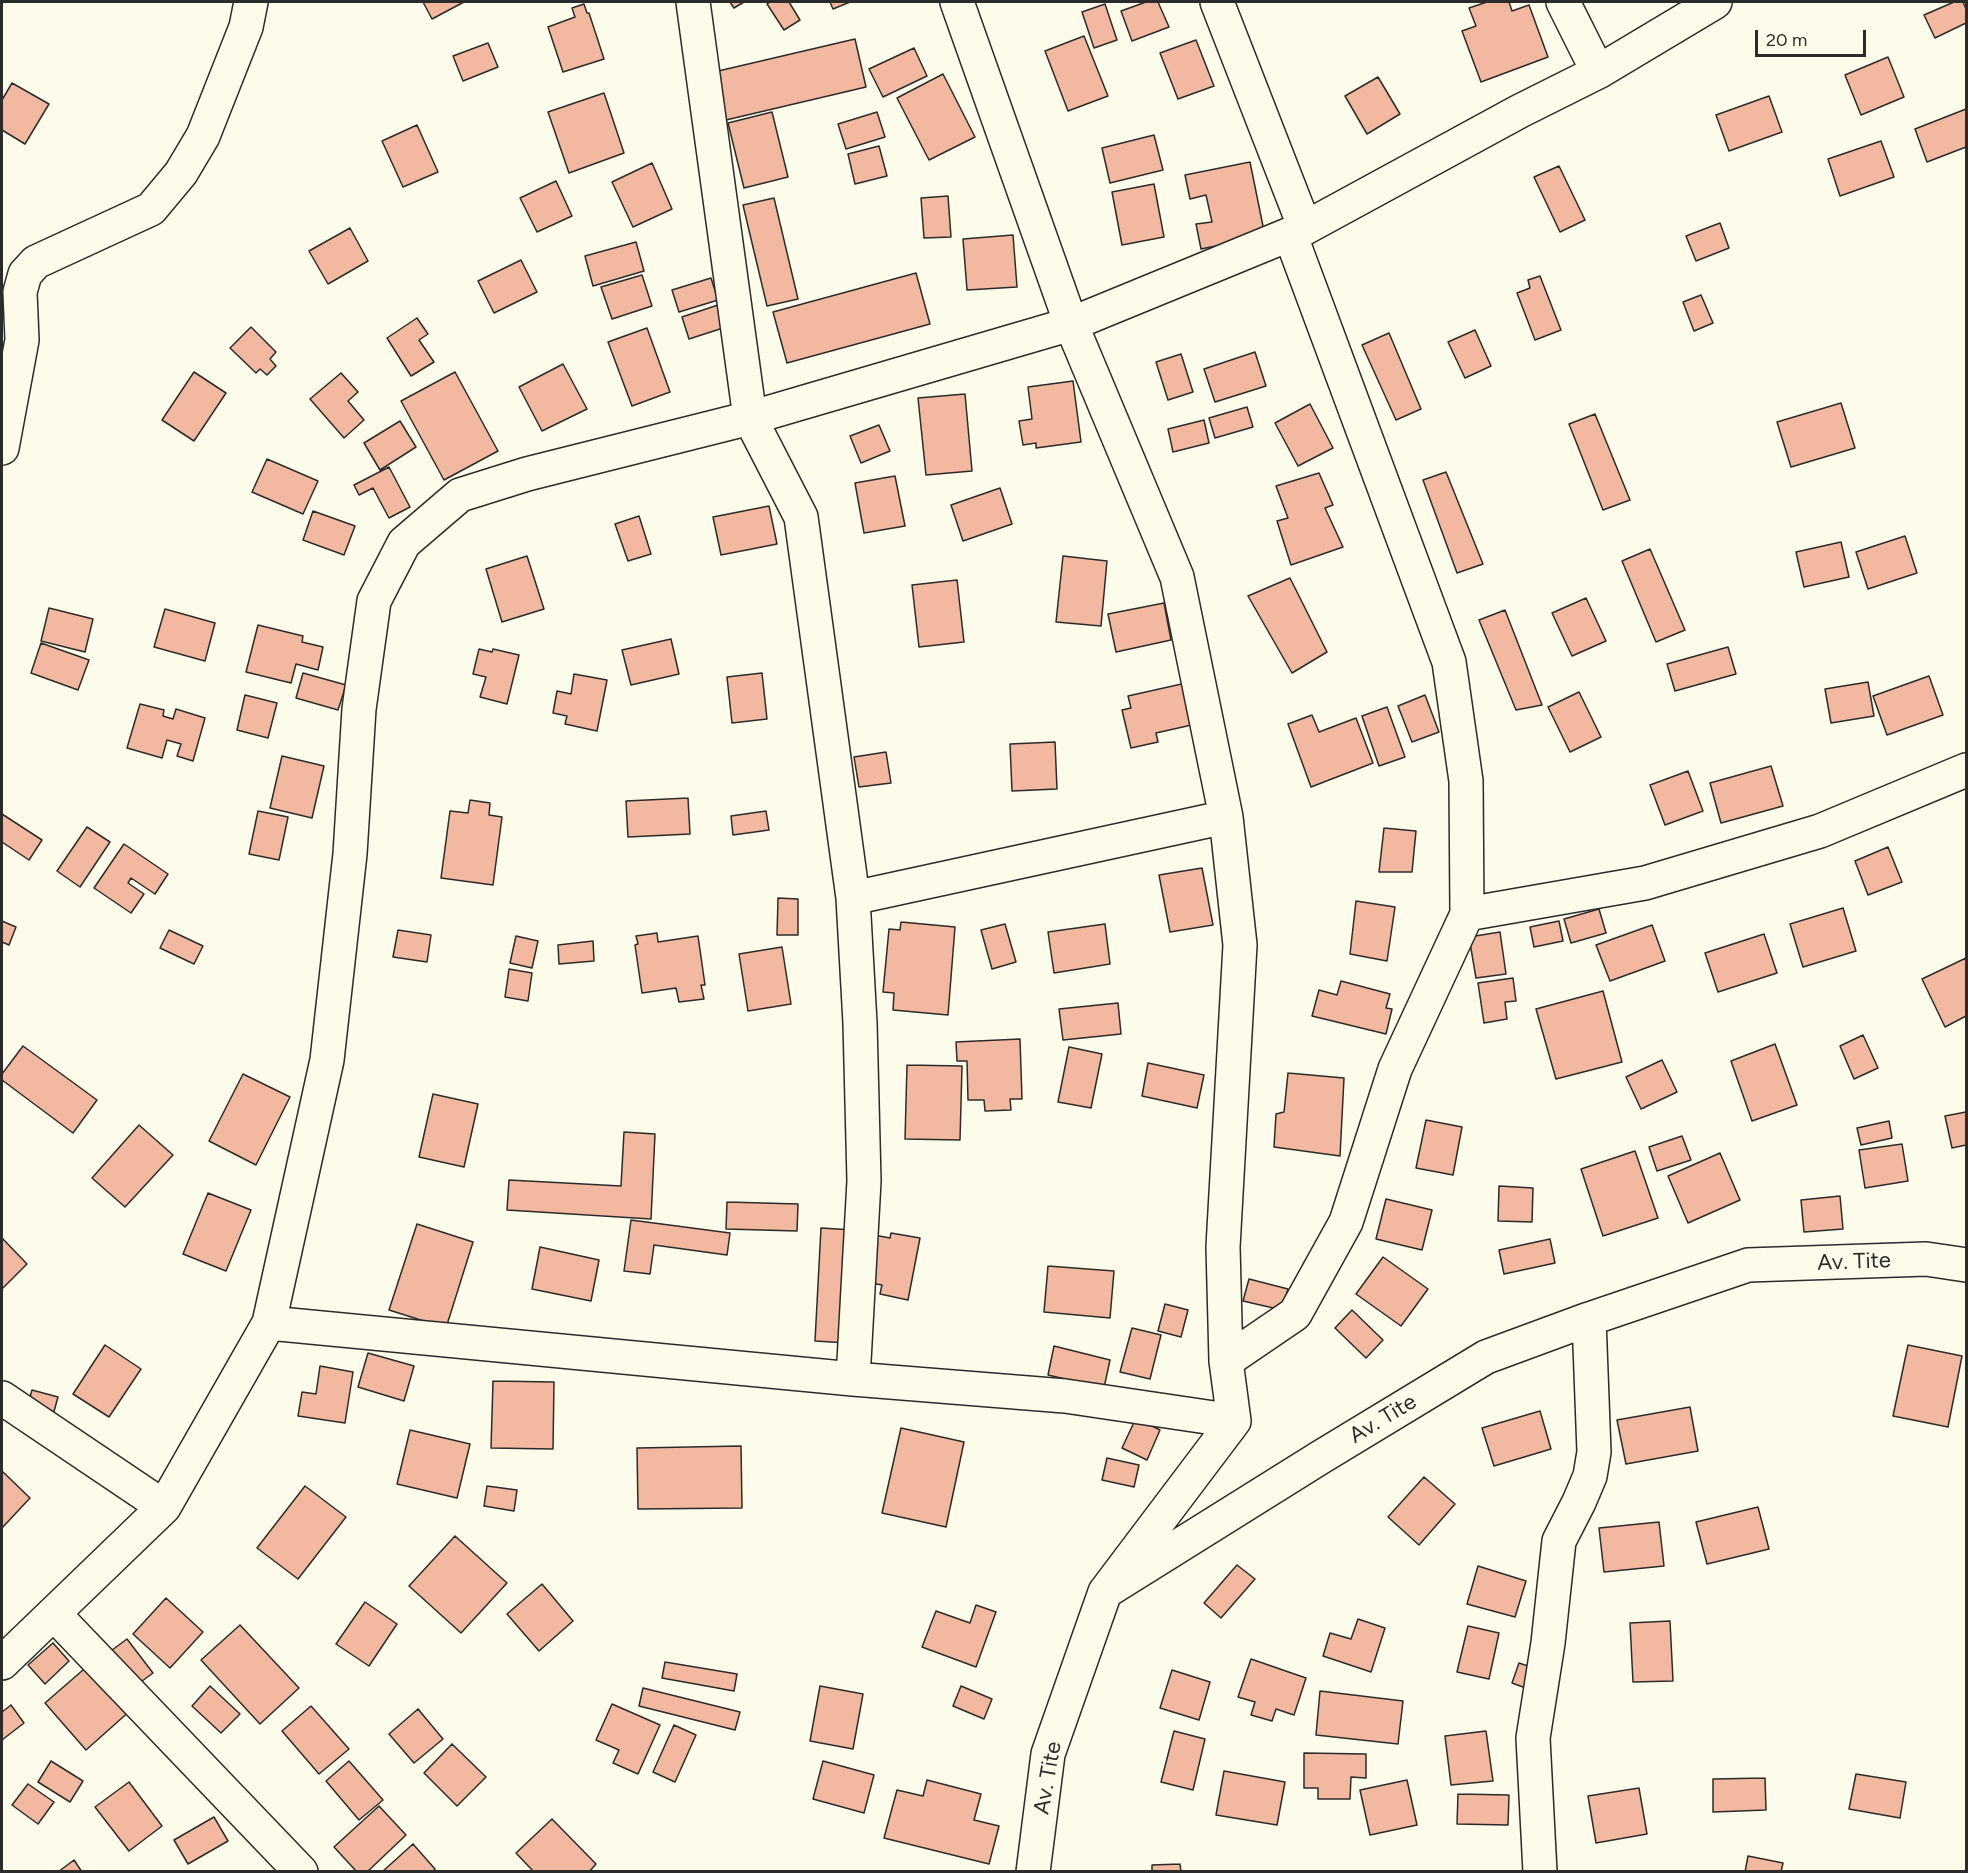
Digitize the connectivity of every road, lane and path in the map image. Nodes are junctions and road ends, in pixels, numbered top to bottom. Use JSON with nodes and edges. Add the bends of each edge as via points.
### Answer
{"nodes":[{"id":1,"x":251,"y":2,"type":"edge"},
{"id":2,"x":693,"y":2,"type":"edge"},
{"id":3,"x":957,"y":2,"type":"edge"},
{"id":4,"x":1217,"y":2,"type":"edge"},
{"id":5,"x":1563,"y":2,"type":"edge"},
{"id":6,"x":1715,"y":2,"type":"edge"},
{"id":7,"x":1598,"y":72,"type":"junction"},
{"id":8,"x":1298,"y":231,"type":"junction"},
{"id":9,"x":1071,"y":324,"type":"junction"},
{"id":10,"x":750,"y":418,"type":"junction"},
{"id":11,"x":2,"y":448,"type":"edge"},
{"id":12,"x":1966,"y":770,"type":"edge"},
{"id":13,"x":1226,"y":817,"type":"junction"},
{"id":14,"x":853,"y":898,"type":"junction"},
{"id":15,"x":1467,"y":915,"type":"junction"},
{"id":16,"x":1966,"y":1265,"type":"edge"},
{"id":17,"x":1589,"y":1319,"type":"junction"},
{"id":18,"x":269,"y":1323,"type":"junction"},
{"id":19,"x":1226,"y":1361,"type":"junction"},
{"id":20,"x":853,"y":1379,"type":"junction"},
{"id":21,"x":2,"y":1398,"type":"edge"},
{"id":22,"x":1234,"y":1421,"type":"junction"},
{"id":23,"x":164,"y":1507,"type":"junction"},
{"id":24,"x":1106,"y":1592,"type":"junction"},
{"id":25,"x":54,"y":1614,"type":"junction"},
{"id":26,"x":2,"y":1663,"type":"edge"},
{"id":27,"x":301,"y":1872,"type":"edge"},
{"id":28,"x":1033,"y":1872,"type":"edge"},
{"id":29,"x":1540,"y":1872,"type":"edge"}],
"edges":[{"from":1,"to":11,"type":"street","via":[[246,27],[203,136],[181,173],[151,209],[36,262],[25,274],[20,292],[22,340]]},
{"from":2,"to":10,"type":"street"},
{"from":3,"to":9,"type":"street"},
{"from":4,"to":8,"type":"street"},
{"from":5,"to":7,"type":"street"},
{"from":6,"to":7,"type":"street"},
{"from":7,"to":8,"type":"street"},
{"from":8,"to":9,"type":"street"},
{"from":8,"to":15,"type":"street","via":[[1449,662],[1466,781]]},
{"from":9,"to":10,"type":"street"},
{"from":9,"to":13,"type":"street","via":[[1177,577]]},
{"from":10,"to":14,"type":"street","via":[[801,517]]},
{"from":10,"to":18,"type":"street","via":[[527,474],[460,495],[404,543],[374,601],[359,709],[350,854],[327,1060]]},
{"from":12,"to":15,"type":"street","via":[[1820,831],[1645,883]]},
{"from":13,"to":14,"type":"street"},
{"from":13,"to":19,"type":"street","via":[[1240,945],[1223,1247]]},
{"from":14,"to":20,"type":"street","via":[[864,1181]]},
{"from":15,"to":19,"type":"street","via":[[1395,1068],[1346,1222],[1295,1314]]},
{"from":16,"to":17,"type":"street","name":"Av. Tite","via":[[1926,1259],[1748,1265]]},
{"from":17,"to":24,"type":"street","name":"Av. Tite","via":[[1486,1357]]},
{"from":17,"to":29,"type":"street","via":[[1594,1452],[1590,1476],[1559,1541],[1533,1737]]},
{"from":18,"to":20,"type":"street"},
{"from":18,"to":23,"type":"street"},
{"from":19,"to":22,"type":"street"},
{"from":20,"to":22,"type":"street","via":[[1065,1396]]},
{"from":21,"to":23,"type":"street"},
{"from":22,"to":24,"type":"street"},
{"from":23,"to":25,"type":"street"},
{"from":24,"to":28,"type":"street","name":"Av. Tite","via":[[1048,1754]]},
{"from":25,"to":26,"type":"street"},
{"from":25,"to":27,"type":"street"}]}
